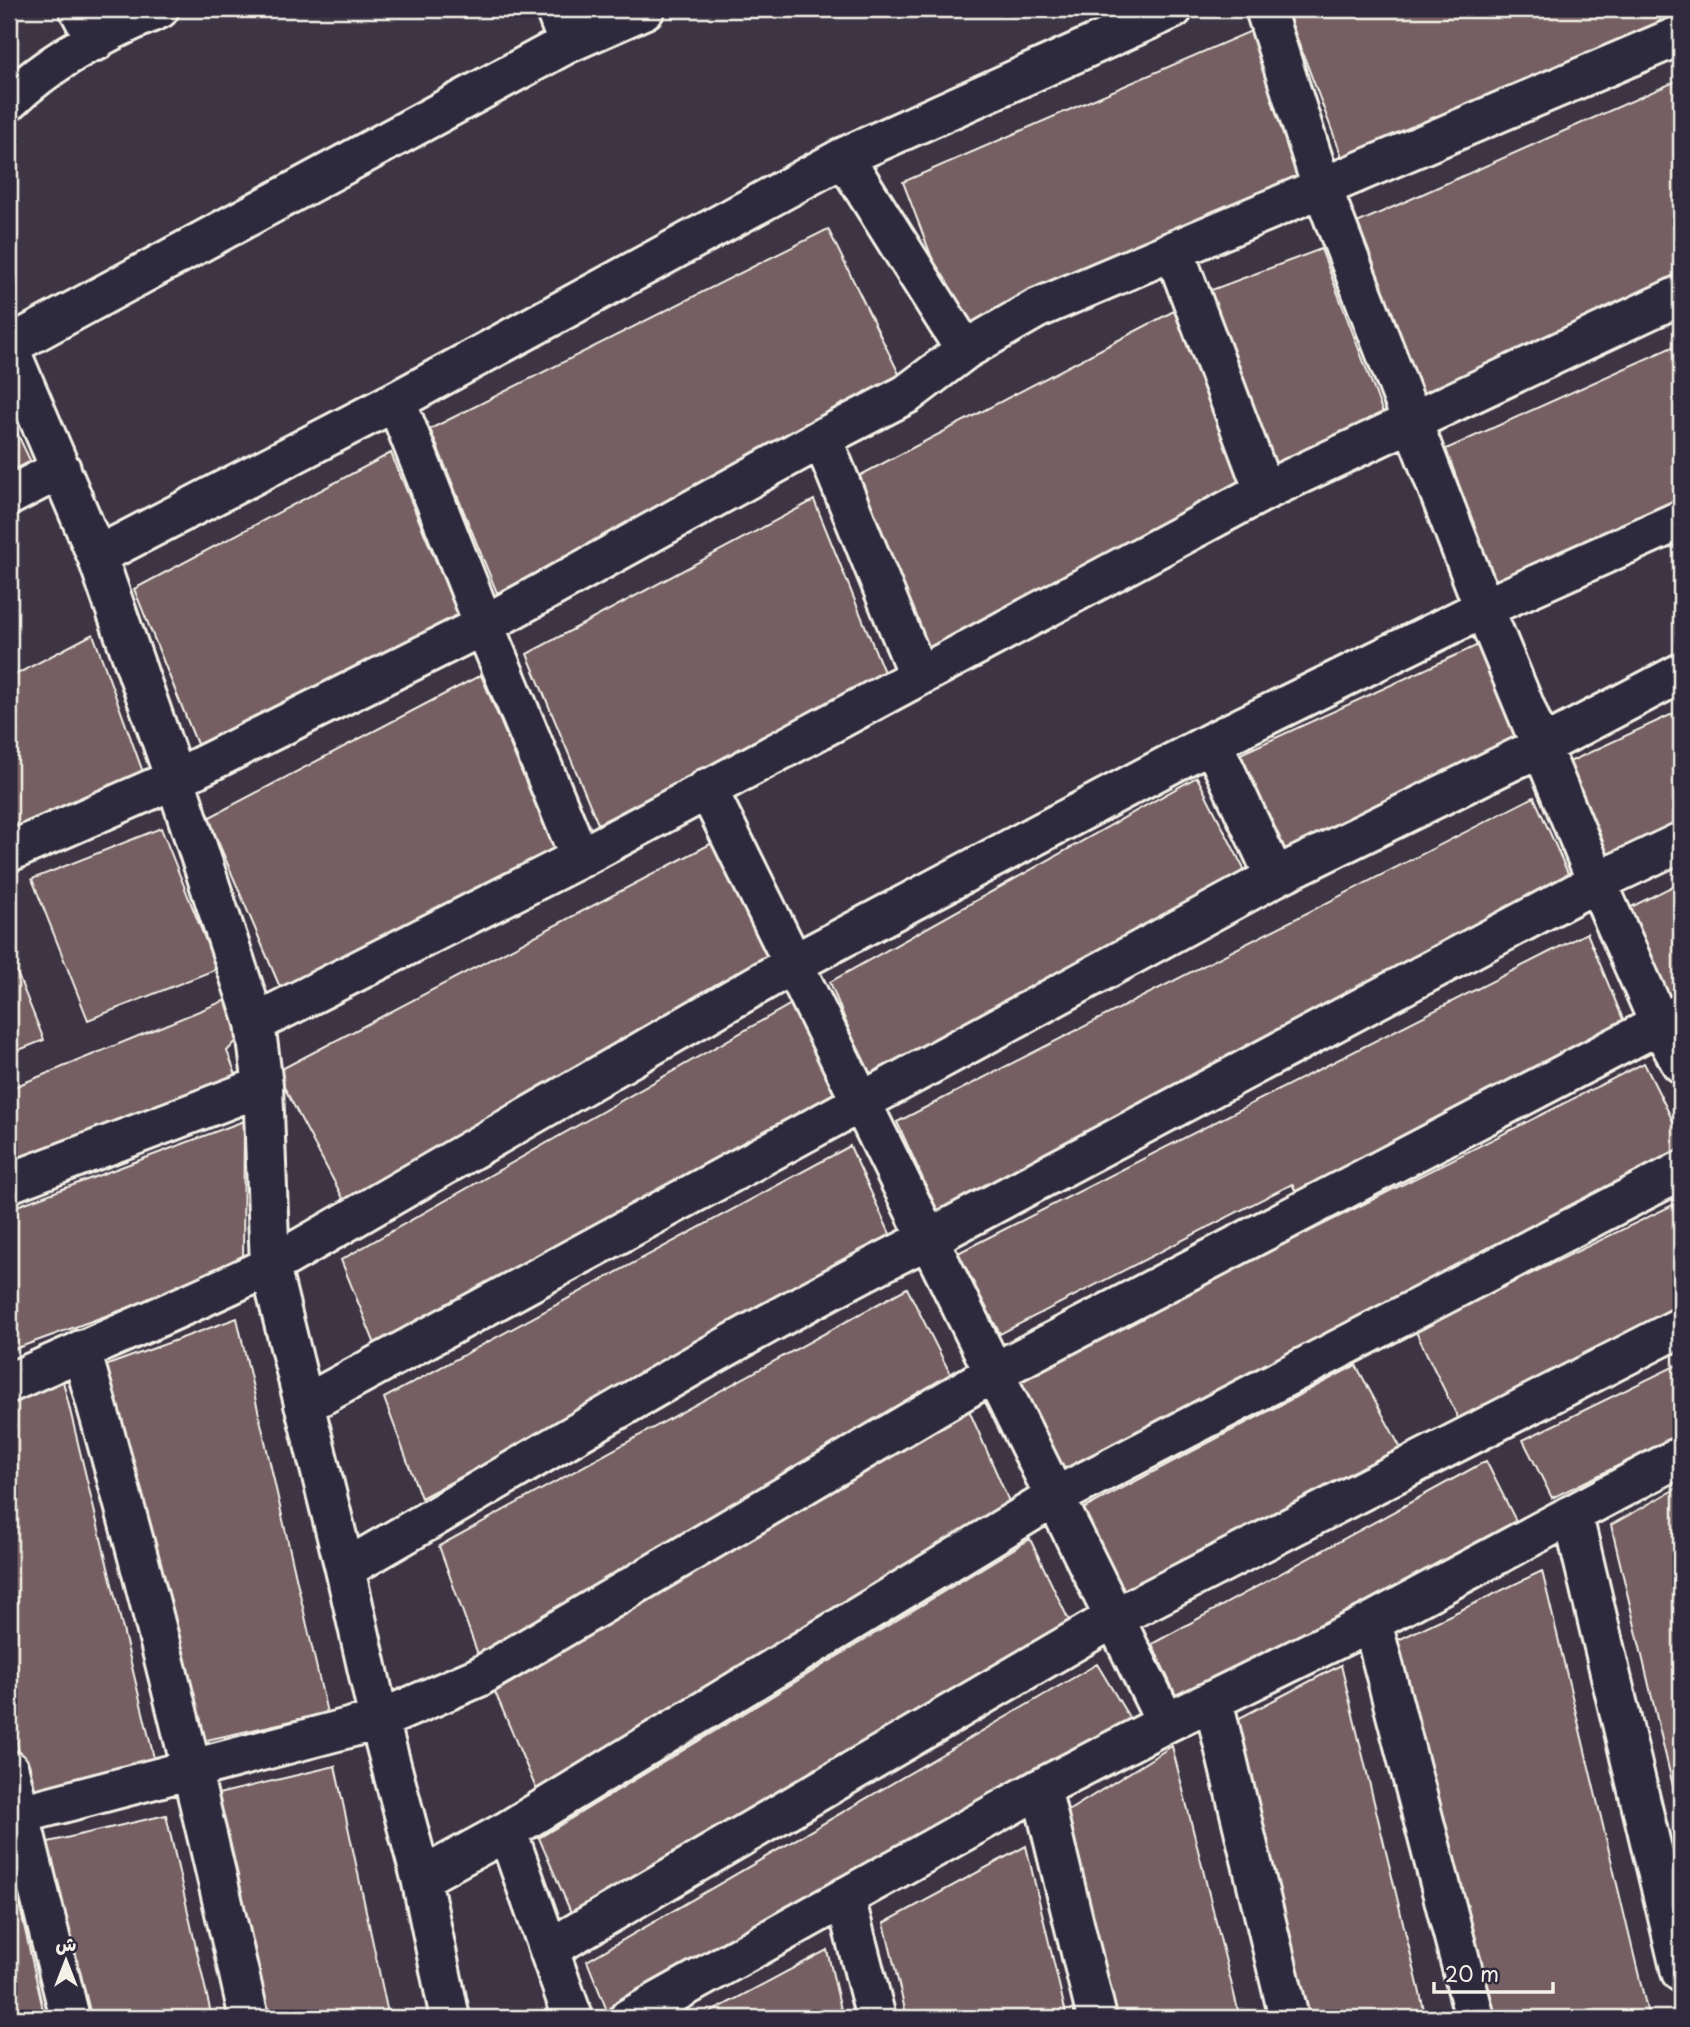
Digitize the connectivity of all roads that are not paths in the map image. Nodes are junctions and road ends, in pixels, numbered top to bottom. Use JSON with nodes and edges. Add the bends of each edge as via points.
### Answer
{"nodes":[{"id":1,"x":159,"y":9,"type":"edge"},
{"id":2,"x":645,"y":9,"type":"edge"},
{"id":3,"x":1173,"y":9,"type":"edge"},
{"id":4,"x":1265,"y":9,"type":"edge"},
{"id":5,"x":88,"y":25,"type":"edge"},
{"id":6,"x":562,"y":26,"type":"edge"},
{"id":7,"x":1681,"y":35,"type":"edge"},
{"id":8,"x":9,"y":101,"type":"edge"},
{"id":9,"x":844,"y":157,"type":"junction"},
{"id":10,"x":1322,"y":188,"type":"junction"},
{"id":11,"x":1174,"y":251,"type":"junction"},
{"id":12,"x":1681,"y":295,"type":"edge"},
{"id":13,"x":9,"y":347,"type":"edge"},
{"id":14,"x":965,"y":350,"type":"junction"},
{"id":15,"x":396,"y":401,"type":"junction"},
{"id":16,"x":1411,"y":423,"type":"junction"},
{"id":17,"x":822,"y":438,"type":"junction"},
{"id":18,"x":61,"y":469,"type":"junction"},
{"id":19,"x":1264,"y":491,"type":"junction"},
{"id":20,"x":9,"y":496,"type":"edge"},
{"id":21,"x":1681,"y":520,"type":"edge"},
{"id":22,"x":97,"y":556,"type":"junction"},
{"id":23,"x":1484,"y":608,"type":"junction"},
{"id":24,"x":484,"y":625,"type":"junction"},
{"id":25,"x":1681,"y":673,"type":"edge"},
{"id":26,"x":918,"y":676,"type":"junction"},
{"id":27,"x":1212,"y":742,"type":"junction"},
{"id":28,"x":1542,"y":746,"type":"junction"},
{"id":29,"x":175,"y":779,"type":"junction"},
{"id":30,"x":707,"y":788,"type":"junction"},
{"id":31,"x":1681,"y":842,"type":"edge"},
{"id":32,"x":9,"y":852,"type":"edge"},
{"id":33,"x":580,"y":858,"type":"junction"},
{"id":34,"x":1275,"y":877,"type":"junction"},
{"id":35,"x":1597,"y":881,"type":"junction"},
{"id":36,"x":793,"y":964,"type":"junction"},
{"id":37,"x":1671,"y":1019,"type":"edge"},
{"id":38,"x":255,"y":1023,"type":"junction"},
{"id":39,"x":1681,"y":1063,"type":"edge"},
{"id":40,"x":263,"y":1086,"type":"junction"},
{"id":41,"x":860,"y":1101,"type":"junction"},
{"id":42,"x":1681,"y":1171,"type":"edge"},
{"id":43,"x":9,"y":1183,"type":"edge"},
{"id":44,"x":928,"y":1239,"type":"junction"},
{"id":45,"x":270,"y":1266,"type":"junction"},
{"id":46,"x":1681,"y":1327,"type":"edge"},
{"id":47,"x":81,"y":1350,"type":"junction"},
{"id":48,"x":993,"y":1373,"type":"junction"},
{"id":49,"x":9,"y":1383,"type":"edge"},
{"id":50,"x":304,"y":1405,"type":"junction"},
{"id":51,"x":1681,"y":1456,"type":"edge"},
{"id":52,"x":1055,"y":1497,"type":"junction"},
{"id":53,"x":1573,"y":1516,"type":"junction"},
{"id":54,"x":345,"y":1569,"type":"junction"},
{"id":55,"x":1114,"y":1618,"type":"junction"},
{"id":56,"x":1372,"y":1622,"type":"junction"},
{"id":57,"x":1213,"y":1700,"type":"junction"},
{"id":58,"x":379,"y":1720,"type":"junction"},
{"id":59,"x":1166,"y":1723,"type":"junction"},
{"id":60,"x":192,"y":1769,"type":"junction"},
{"id":61,"x":9,"y":1770,"type":"edge"},
{"id":62,"x":1041,"y":1788,"type":"junction"},
{"id":63,"x":14,"y":1816,"type":"edge"},
{"id":64,"x":507,"y":1831,"type":"junction"},
{"id":65,"x":421,"y":1878,"type":"junction"},
{"id":66,"x":845,"y":1897,"type":"junction"},
{"id":67,"x":549,"y":1949,"type":"junction"},
{"id":68,"x":1681,"y":1972,"type":"edge"},
{"id":69,"x":670,"y":2008,"type":"edge"},
{"id":70,"x":70,"y":2018,"type":"edge"},
{"id":71,"x":248,"y":2018,"type":"edge"},
{"id":72,"x":450,"y":2018,"type":"edge"},
{"id":73,"x":573,"y":2018,"type":"edge"},
{"id":74,"x":629,"y":2018,"type":"edge"},
{"id":75,"x":876,"y":2018,"type":"edge"},
{"id":76,"x":1097,"y":2018,"type":"edge"},
{"id":77,"x":1289,"y":2018,"type":"edge"},
{"id":78,"x":1475,"y":2018,"type":"edge"}],
"edges":[{"from":1,"to":5,"type":"street"},
{"from":2,"to":6,"type":"street"},
{"from":3,"to":9,"type":"street"},
{"from":4,"to":10,"type":"street"},
{"from":5,"to":8,"type":"street","via":[[53,64]]},
{"from":6,"to":13,"type":"street"},
{"from":7,"to":10,"type":"street"},
{"from":9,"to":14,"type":"street"},
{"from":9,"to":15,"type":"street"},
{"from":10,"to":11,"type":"street"},
{"from":10,"to":16,"type":"street"},
{"from":11,"to":14,"type":"street","via":[[1036,309]]},
{"from":11,"to":19,"type":"street"},
{"from":12,"to":16,"type":"street"},
{"from":13,"to":18,"type":"street"},
{"from":14,"to":17,"type":"street","via":[[907,394]]},
{"from":15,"to":22,"type":"street"},
{"from":15,"to":24,"type":"street"},
{"from":16,"to":19,"type":"street"},
{"from":16,"to":23,"type":"street"},
{"from":17,"to":24,"type":"street"},
{"from":17,"to":26,"type":"street"},
{"from":18,"to":20,"type":"street"},
{"from":18,"to":22,"type":"street"},
{"from":19,"to":26,"type":"street"},
{"from":21,"to":23,"type":"street"},
{"from":22,"to":29,"type":"street"},
{"from":23,"to":27,"type":"street"},
{"from":23,"to":28,"type":"street"},
{"from":24,"to":29,"type":"street"},
{"from":24,"to":33,"type":"street"},
{"from":25,"to":28,"type":"street"},
{"from":26,"to":30,"type":"street"},
{"from":27,"to":34,"type":"street"},
{"from":27,"to":36,"type":"street"},
{"from":28,"to":34,"type":"street"},
{"from":28,"to":35,"type":"street"},
{"from":29,"to":32,"type":"street"},
{"from":29,"to":38,"type":"street"},
{"from":30,"to":33,"type":"street"},
{"from":30,"to":36,"type":"street"},
{"from":31,"to":35,"type":"street"},
{"from":33,"to":38,"type":"street"},
{"from":34,"to":41,"type":"street"},
{"from":35,"to":37,"type":"street"},
{"from":35,"to":44,"type":"street"},
{"from":36,"to":41,"type":"street"},
{"from":36,"to":45,"type":"street"},
{"from":37,"to":39,"type":"street"},
{"from":37,"to":48,"type":"street"},
{"from":38,"to":40,"type":"street"},
{"from":40,"to":43,"type":"street"},
{"from":40,"to":45,"type":"street"},
{"from":41,"to":44,"type":"street"},
{"from":41,"to":50,"type":"street"},
{"from":42,"to":52,"type":"street"},
{"from":44,"to":48,"type":"street"},
{"from":44,"to":54,"type":"street","via":[[652,1389]]},
{"from":45,"to":47,"type":"street"},
{"from":45,"to":50,"type":"street"},
{"from":46,"to":55,"type":"street"},
{"from":47,"to":49,"type":"street"},
{"from":47,"to":60,"type":"street"},
{"from":48,"to":52,"type":"street"},
{"from":48,"to":58,"type":"street","via":[[479,1677]]},
{"from":50,"to":54,"type":"street"},
{"from":51,"to":53,"type":"street"},
{"from":52,"to":55,"type":"street"},
{"from":52,"to":64,"type":"street"},
{"from":53,"to":56,"type":"street"},
{"from":53,"to":68,"type":"street"},
{"from":54,"to":58,"type":"street"},
{"from":55,"to":59,"type":"street"},
{"from":55,"to":67,"type":"street"},
{"from":56,"to":57,"type":"street"},
{"from":56,"to":78,"type":"street"},
{"from":57,"to":59,"type":"street"},
{"from":57,"to":77,"type":"street"},
{"from":58,"to":60,"type":"street"},
{"from":58,"to":65,"type":"street"},
{"from":59,"to":62,"type":"street"},
{"from":60,"to":63,"type":"street"},
{"from":60,"to":71,"type":"street"},
{"from":61,"to":63,"type":"street"},
{"from":62,"to":66,"type":"street"},
{"from":62,"to":76,"type":"street"},
{"from":63,"to":70,"type":"street"},
{"from":64,"to":65,"type":"street"},
{"from":64,"to":67,"type":"street"},
{"from":65,"to":72,"type":"street"},
{"from":66,"to":69,"type":"street"},
{"from":66,"to":75,"type":"street"},
{"from":67,"to":73,"type":"street"},
{"from":69,"to":74,"type":"street"}]}
